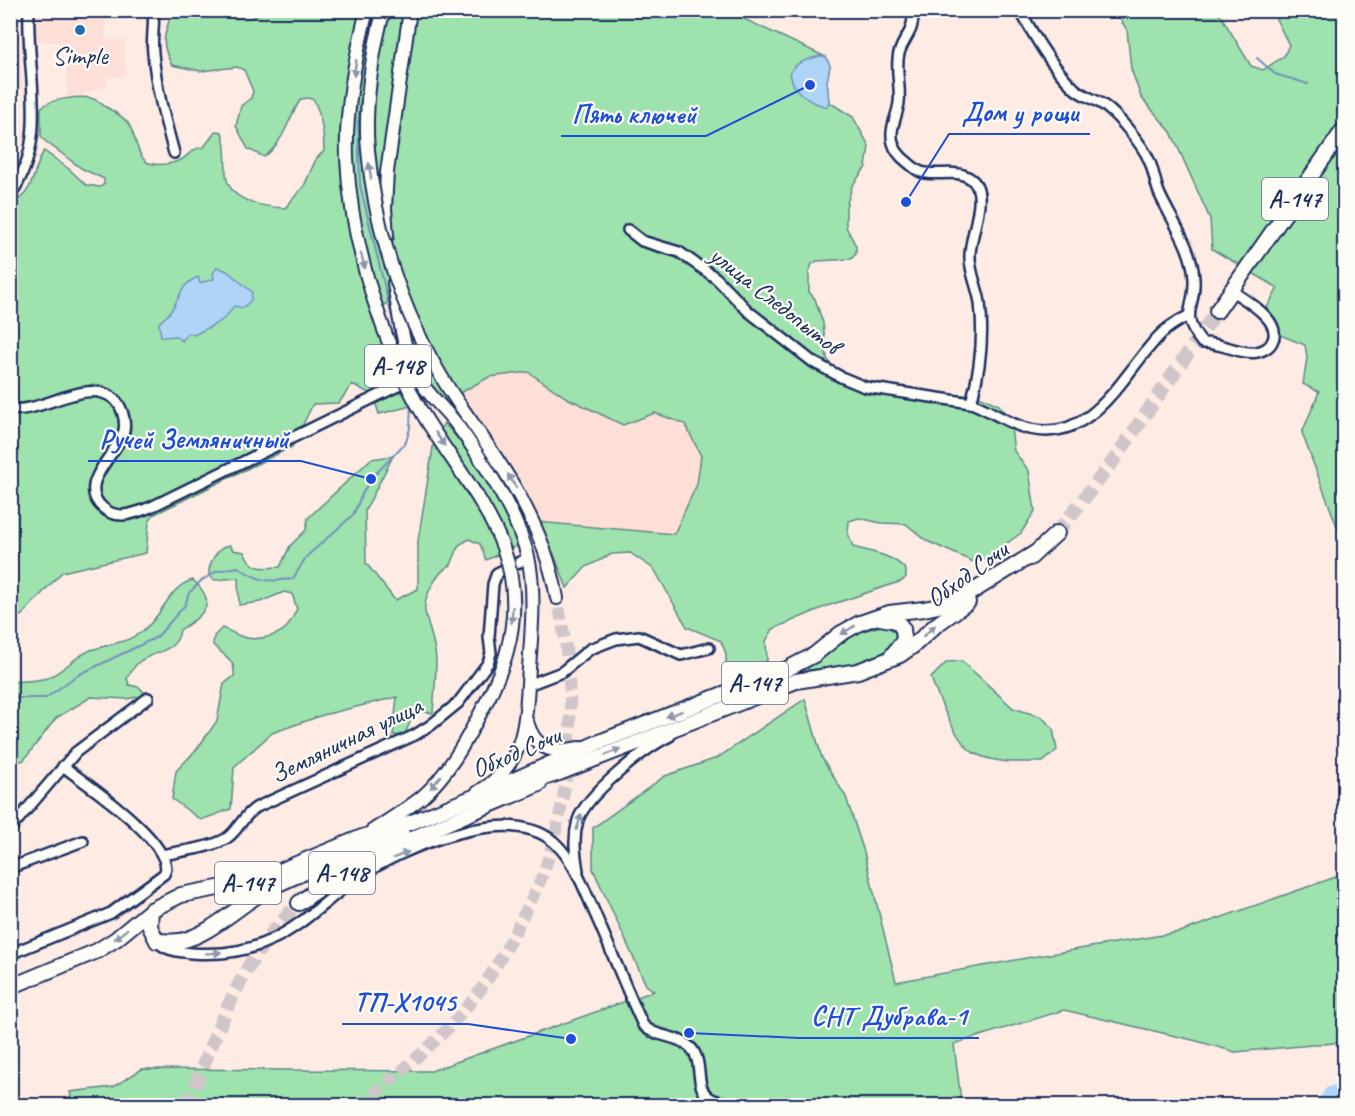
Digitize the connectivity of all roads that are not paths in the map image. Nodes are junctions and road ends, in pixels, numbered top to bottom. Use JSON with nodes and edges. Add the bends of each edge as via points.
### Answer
{"nodes":[{"id":1,"x":29,"y":10,"type":"edge"},
{"id":2,"x":153,"y":10,"type":"edge"},
{"id":3,"x":367,"y":10,"type":"edge"},
{"id":4,"x":384,"y":10,"type":"edge"},
{"id":5,"x":410,"y":10,"type":"edge"},
{"id":6,"x":913,"y":10,"type":"edge"},
{"id":7,"x":1020,"y":10,"type":"edge"},
{"id":8,"x":1344,"y":129,"type":"edge"},
{"id":9,"x":174,"y":153,"type":"dead end"},
{"id":10,"x":10,"y":196,"type":"edge"},
{"id":11,"x":628,"y":230,"type":"dead end"},
{"id":12,"x":1232,"y":291,"type":"junction"},
{"id":13,"x":1217,"y":311,"type":"tunnel mouth"},
{"id":14,"x":1188,"y":316,"type":"junction"},
{"id":15,"x":417,"y":376,"type":"junction"},
{"id":16,"x":971,"y":403,"type":"junction"},
{"id":17,"x":10,"y":409,"type":"edge"},
{"id":18,"x":1057,"y":533,"type":"tunnel mouth"},
{"id":19,"x":1035,"y":553,"type":"junction"},
{"id":20,"x":528,"y":558,"type":"junction"},
{"id":21,"x":557,"y":598,"type":"tunnel mouth"},
{"id":22,"x":875,"y":618,"type":"junction"},
{"id":23,"x":709,"y":648,"type":"dead end"},
{"id":24,"x":886,"y":661,"type":"junction"},
{"id":25,"x":528,"y":685,"type":"junction"},
{"id":26,"x":147,"y":698,"type":"dead end"},
{"id":27,"x":714,"y":712,"type":"junction"},
{"id":28,"x":526,"y":721,"type":"junction"},
{"id":29,"x":597,"y":742,"type":"junction"},
{"id":30,"x":63,"y":766,"type":"junction"},
{"id":31,"x":559,"y":773,"type":"junction"},
{"id":32,"x":465,"y":800,"type":"junction"},
{"id":33,"x":10,"y":829,"type":"edge"},
{"id":34,"x":362,"y":837,"type":"junction"},
{"id":35,"x":83,"y":841,"type":"dead end"},
{"id":36,"x":389,"y":849,"type":"joint"},
{"id":37,"x":162,"y":855,"type":"junction"},
{"id":38,"x":10,"y":868,"type":"edge"},
{"id":39,"x":580,"y":879,"type":"junction"},
{"id":40,"x":298,"y":903,"type":"tunnel mouth"},
{"id":41,"x":151,"y":910,"type":"junction"},
{"id":42,"x":157,"y":941,"type":"junction"},
{"id":43,"x":10,"y":954,"type":"edge"},
{"id":44,"x":10,"y":987,"type":"edge"},
{"id":45,"x":738,"y":1106,"type":"edge"}],
"edges":[{"from":1,"to":10,"type":"street","via":[[33,141],[24,174]]},
{"from":2,"to":9,"type":"street","via":[[156,88]]},
{"from":3,"to":34,"type":"main road","number":"А-148","one_way":true,"bridge":true,"via":[[347,130],[350,197],[362,257],[394,356],[424,416],[489,515],[506,553],[513,590],[511,629],[501,669],[451,764],[408,808]]},
{"from":21,"to":4,"type":"main road","number":"А-148","one_way":true,"bridge":true,"via":[[548,560],[527,508],[429,356],[389,253],[370,173],[367,127],[376,41]]},
{"from":5,"to":15,"type":"main road","via":[[385,208],[398,303]]},
{"from":6,"to":16,"type":"street","via":[[912,32],[898,61],[899,103],[892,137],[895,149],[917,170],[971,178],[978,191],[979,208],[969,259],[980,303],[981,340]]},
{"from":7,"to":14,"type":"street","via":[[1034,37],[1064,77],[1076,90],[1106,106],[1145,152],[1194,271]]},
{"from":8,"to":12,"type":"highway","number":"А-147"},
{"from":11,"to":16,"type":"street","name":"улица Следопытов","via":[[642,241],[679,252],[716,278],[748,311],[813,362],[841,377],[865,387]]},
{"from":12,"to":13,"type":"highway","number":"А-147"},
{"from":12,"to":14,"type":"street","via":[[1260,310],[1270,323],[1273,341],[1264,350],[1249,352],[1202,343]]},
{"from":14,"to":16,"type":"street","name":"улица Следопытов","via":[[1162,334],[1083,422],[1052,430],[1030,429]]},
{"from":15,"to":17,"type":"street","via":[[151,507],[123,516],[104,509],[94,492],[100,469],[124,431],[122,412],[112,397],[89,391],[31,408]]},
{"from":15,"to":20,"type":"main road","via":[[454,421],[482,464],[514,519]]},
{"from":18,"to":19,"type":"highway","name":"Обход Сочи","number":"А-147"},
{"from":19,"to":22,"type":"highway","name":"Обход Сочи","number":"А-147","via":[[948,604]]},
{"from":24,"to":19,"type":"highway","name":"Обход Сочи","number":"А-147","one_way":true,"via":[[908,651],[936,625]]},
{"from":20,"to":25,"type":"main road","via":[[532,618]]},
{"from":20,"to":37,"type":"street","name":"Земляничная улица","via":[[497,573],[488,663],[458,703],[431,725],[257,807],[220,842]]},
{"from":22,"to":24,"type":"highway","via":[[897,621],[905,635],[902,645]]},
{"from":22,"to":29,"type":"highway","name":"Обход Сочи","number":"А-147","one_way":true,"via":[[849,629],[814,655],[785,670]]},
{"from":23,"to":25,"type":"street","via":[[681,655],[639,636],[616,639],[590,649],[569,668]]},
{"from":24,"to":27,"type":"highway","name":"Обход Сочи","number":"А-147","via":[[848,673],[796,681]]},
{"from":25,"to":28,"type":"main road"},
{"from":26,"to":30,"type":"street"},
{"from":31,"to":27,"type":"highway","name":"Обход Сочи","number":"А-147","one_way":true},
{"from":39,"to":27,"type":"street","number":"А-147","one_way":true,"via":[[574,846],[579,818],[587,804],[650,748]]},
{"from":28,"to":29,"type":"main road","number":"А-147","via":[[533,738],[547,748],[565,751]]},
{"from":28,"to":32,"type":"main road","number":"А-147","via":[[511,762],[486,788]]},
{"from":29,"to":32,"type":"highway","name":"Обход Сочи","number":"А-147"},
{"from":30,"to":33,"type":"street"},
{"from":30,"to":37,"type":"street","via":[[140,828]]},
{"from":31,"to":36,"type":"highway","number":"А-147"},
{"from":31,"to":42,"type":"highway","number":"А-147","via":[[287,880],[189,939]]},
{"from":32,"to":34,"type":"highway","name":"Обход Сочи","number":"А-147"},
{"from":34,"to":41,"type":"highway","name":"Обход Сочи","number":"А-147","via":[[255,880],[194,891]]},
{"from":35,"to":38,"type":"street"},
{"from":36,"to":40,"type":"highway","number":"А-148"},
{"from":37,"to":43,"type":"street","via":[[164,874],[111,913]]},
{"from":42,"to":39,"type":"street","number":"А-147","one_way":true,"via":[[166,949],[201,954],[263,943],[292,928],[379,865],[453,834],[486,827],[519,827],[546,836],[564,853]]},
{"from":39,"to":45,"type":"street","via":[[643,1025],[691,1048],[698,1062],[702,1090],[716,1101]]},
{"from":41,"to":42,"type":"highway","via":[[150,927]]},
{"from":41,"to":44,"type":"highway","name":"Обход Сочи","number":"А-147","one_way":true,"via":[[97,951]]}]}
